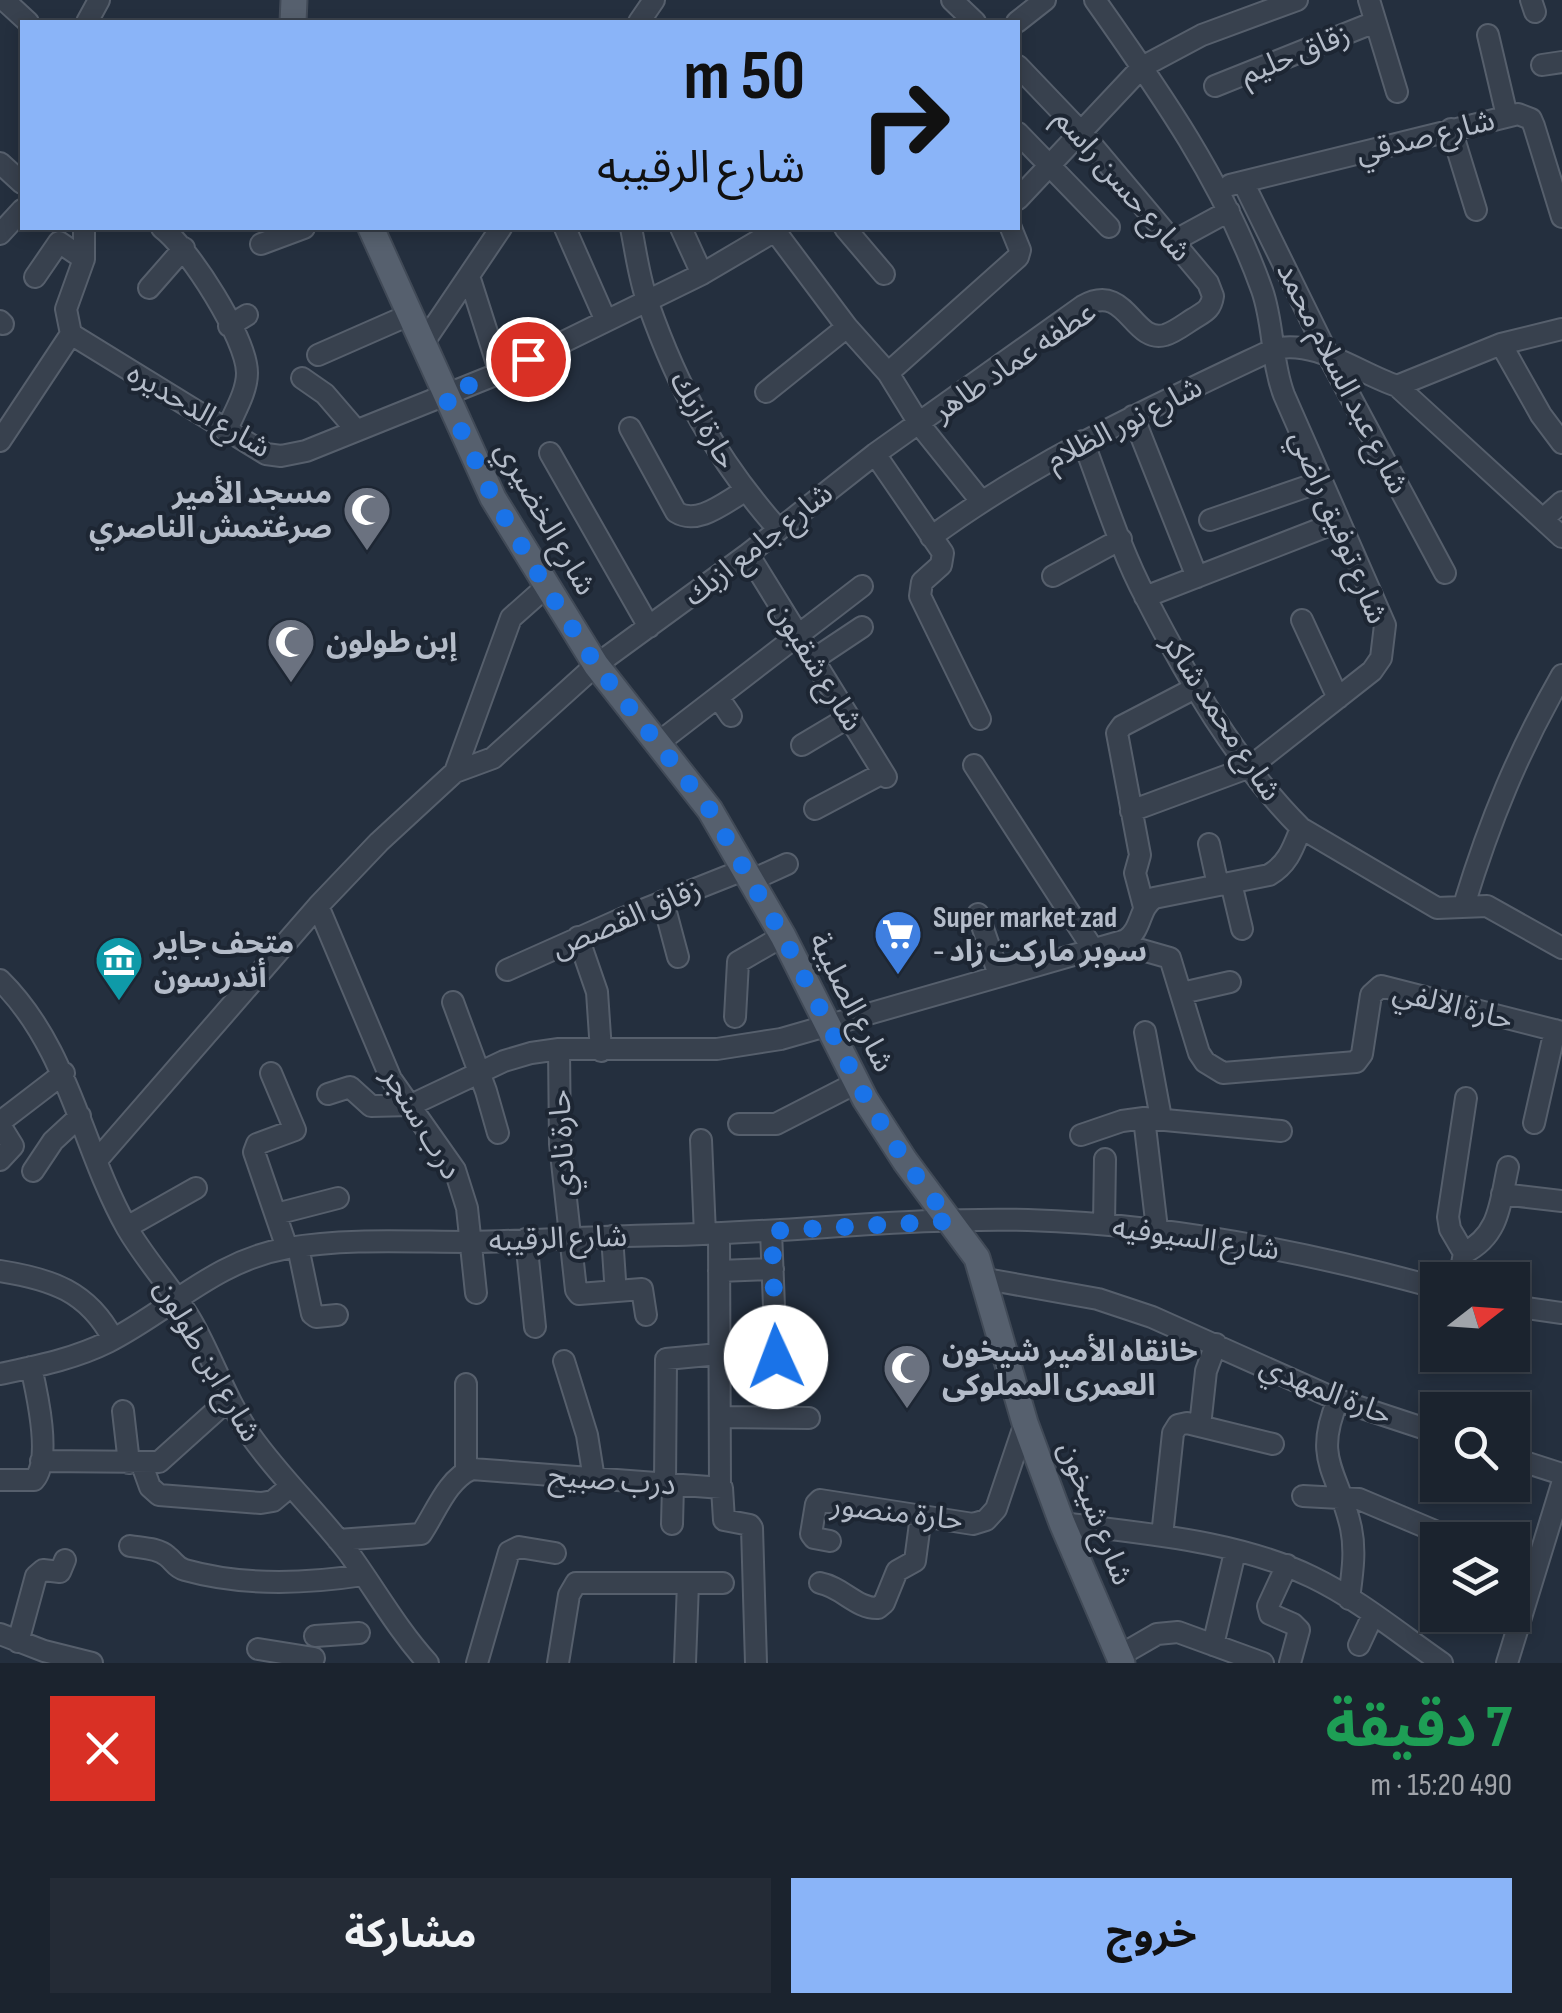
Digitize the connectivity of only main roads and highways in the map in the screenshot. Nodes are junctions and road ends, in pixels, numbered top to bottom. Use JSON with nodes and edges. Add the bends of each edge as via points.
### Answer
{"nodes":[{"id":1,"x":372,"y":230,"type":"edge"},
{"id":2,"x":596,"y":665,"type":"joint"},
{"id":3,"x":950,"y":1221,"type":"joint"},
{"id":4,"x":1120,"y":1660,"type":"edge"}],
"edges":[{"from":1,"to":2,"type":"main road","name":"شارع الخضيري","via":[[493,498]]},
{"from":2,"to":3,"type":"main road","name":"شارع الصليبة","via":[[710,810],[856,1083]]},
{"from":3,"to":4,"type":"main road","name":"شارع شيخون","via":[[986,1279],[1025,1423]]}]}
